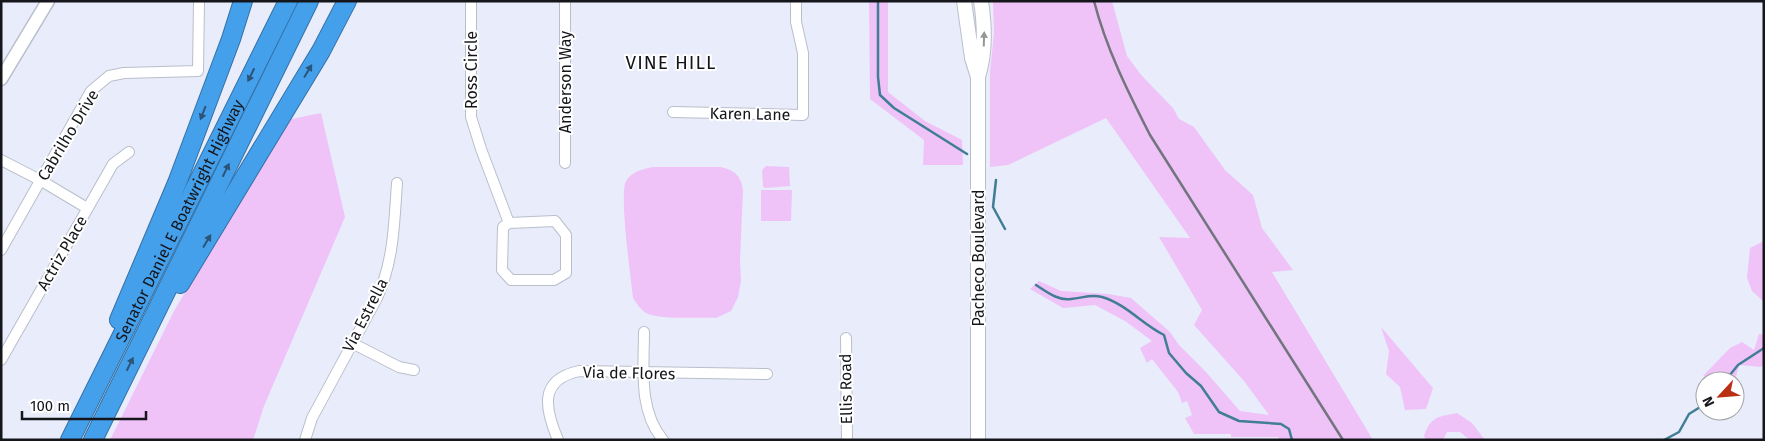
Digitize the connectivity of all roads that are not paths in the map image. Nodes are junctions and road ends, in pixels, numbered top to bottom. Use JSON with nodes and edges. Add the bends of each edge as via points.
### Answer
{"nodes":[{"id":1,"x":48,"y":1,"type":"edge"},
{"id":2,"x":199,"y":1,"type":"edge"},
{"id":3,"x":243,"y":1,"type":"edge"},
{"id":4,"x":288,"y":1,"type":"edge"},
{"id":5,"x":309,"y":1,"type":"edge"},
{"id":6,"x":347,"y":1,"type":"edge"},
{"id":7,"x":471,"y":1,"type":"edge"},
{"id":8,"x":565,"y":1,"type":"edge"},
{"id":9,"x":796,"y":1,"type":"edge"},
{"id":10,"x":964,"y":1,"type":"edge"},
{"id":11,"x":981,"y":1,"type":"edge"},
{"id":12,"x":978,"y":77,"type":"junction"},
{"id":13,"x":1,"y":79,"type":"edge"},
{"id":14,"x":673,"y":112,"type":"dead end"},
{"id":15,"x":129,"y":152,"type":"dead end"},
{"id":16,"x":1,"y":160,"type":"edge"},
{"id":17,"x":565,"y":163,"type":"dead end"},
{"id":18,"x":40,"y":180,"type":"junction"},
{"id":19,"x":397,"y":183,"type":"dead end"},
{"id":20,"x":87,"y":208,"type":"junction"},
{"id":21,"x":509,"y":223,"type":"junction"},
{"id":22,"x":1,"y":250,"type":"edge"},
{"id":23,"x":150,"y":324,"type":"junction"},
{"id":24,"x":644,"y":332,"type":"dead end"},
{"id":25,"x":846,"y":338,"type":"dead end"},
{"id":26,"x":352,"y":343,"type":"junction"},
{"id":27,"x":1,"y":360,"type":"edge"},
{"id":28,"x":414,"y":370,"type":"dead end"},
{"id":29,"x":644,"y":373,"type":"junction"},
{"id":30,"x":767,"y":374,"type":"dead end"},
{"id":31,"x":89,"y":402,"type":"junction"},
{"id":32,"x":70,"y":440,"type":"edge"},
{"id":33,"x":93,"y":440,"type":"edge"},
{"id":34,"x":305,"y":440,"type":"edge"},
{"id":35,"x":558,"y":440,"type":"edge"},
{"id":36,"x":662,"y":440,"type":"edge"},
{"id":37,"x":847,"y":440,"type":"edge"},
{"id":38,"x":978,"y":440,"type":"edge"}],
"edges":[{"from":1,"to":13,"type":"street"},
{"from":2,"to":18,"type":"street","name":"Cabrilho Drive","via":[[198,70],[109,76],[91,91]]},
{"from":3,"to":31,"type":"highway","one_way":true,"via":[[177,183],[126,299]]},
{"from":4,"to":31,"type":"highway","name":"Senator Daniel E Boatwright Highway","one_way":true},
{"from":23,"to":5,"type":"highway","name":"Senator Daniel E Boatwright Highway","one_way":true},
{"from":23,"to":6,"type":"highway","one_way":true,"via":[[189,271]]},
{"from":7,"to":21,"type":"street","name":"Ross Circle","via":[[471,117]]},
{"from":8,"to":17,"type":"street","name":"Anderson Way"},
{"from":9,"to":14,"type":"street","name":"Karen Lane","via":[[796,22],[803,53],[803,115]]},
{"from":10,"to":12,"type":"main road","name":"Pacheco Boulevard"},
{"from":12,"to":11,"type":"main road","name":"Pacheco Boulevard","one_way":true,"via":[[983,60]]},
{"from":12,"to":38,"type":"main road","name":"Pacheco Boulevard"},
{"from":15,"to":20,"type":"street","name":"Actriz Place","via":[[113,164]]},
{"from":16,"to":18,"type":"street"},
{"from":18,"to":20,"type":"street"},
{"from":18,"to":22,"type":"street","name":"Cabrilho Drive"},
{"from":19,"to":26,"type":"street","name":"Via Estrella","via":[[386,278]]},
{"from":20,"to":27,"type":"street","name":"Actriz Place"},
{"from":21,"to":21,"type":"street","via":[[503,227],[502,270],[511,280],[554,280],[566,273],[566,235],[555,221]]},
{"from":33,"to":23,"type":"highway","name":"Senator Daniel E Boatwright Highway","one_way":true},
{"from":24,"to":29,"type":"street"},
{"from":25,"to":37,"type":"street","name":"Ellis Road"},
{"from":26,"to":28,"type":"street","via":[[400,367]]},
{"from":26,"to":34,"type":"street","name":"Via Estrella","via":[[312,418]]},
{"from":29,"to":30,"type":"street","name":"Via de Flores"},
{"from":29,"to":35,"type":"street","name":"Via de Flores","via":[[579,372],[558,379],[547,401]]},
{"from":29,"to":36,"type":"street","via":[[647,410]]},
{"from":31,"to":32,"type":"highway","name":"Senator Daniel E Boatwright Highway"}]}
